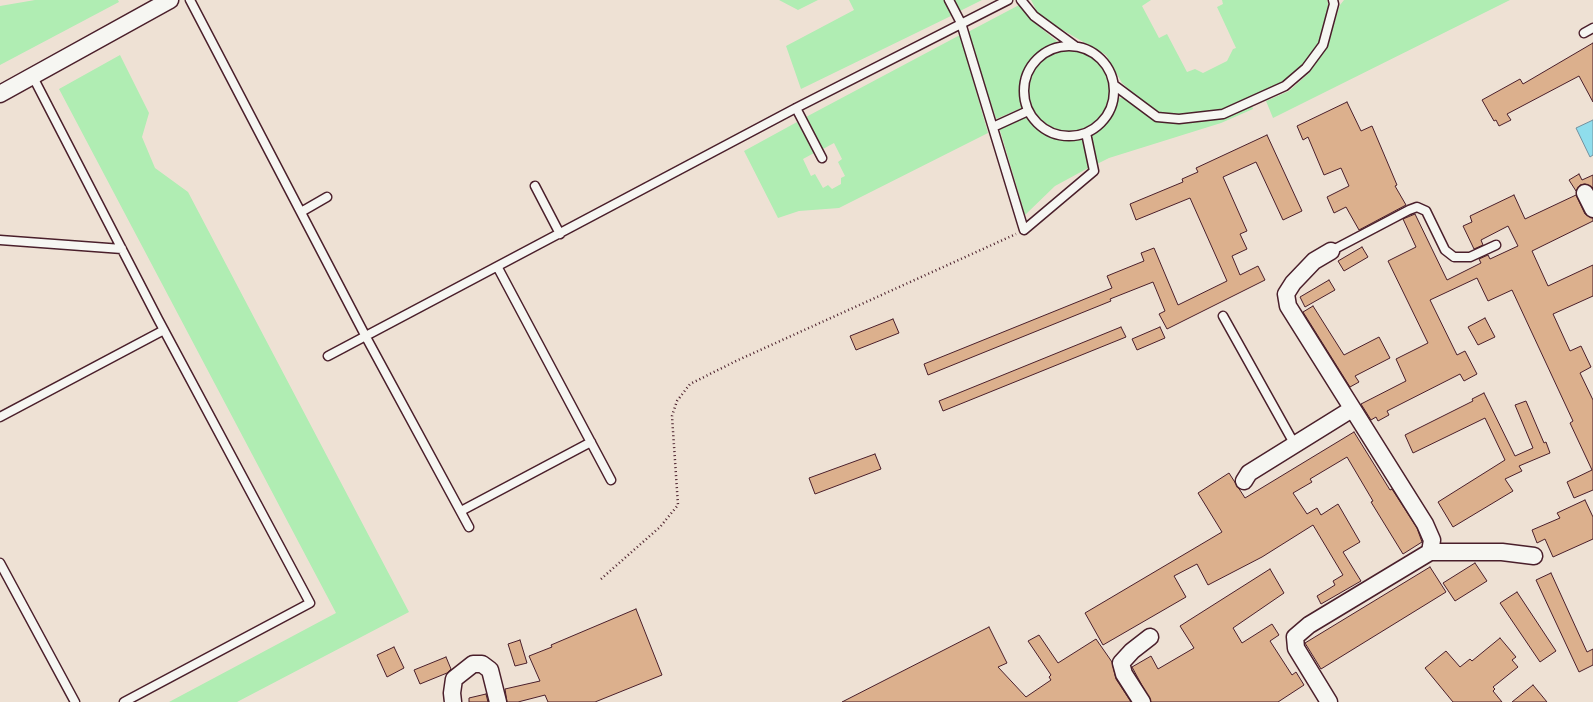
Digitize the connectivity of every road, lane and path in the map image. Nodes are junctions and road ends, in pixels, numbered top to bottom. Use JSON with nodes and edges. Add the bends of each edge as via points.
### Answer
{"nodes":[{"id":1,"x":170,"y":0,"type":"edge"},
{"id":2,"x":190,"y":0,"type":"edge"},
{"id":3,"x":949,"y":0,"type":"edge"},
{"id":4,"x":1008,"y":0,"type":"edge"},
{"id":5,"x":1021,"y":0,"type":"edge"},
{"id":6,"x":1335,"y":1,"type":"edge"},
{"id":7,"x":961,"y":23,"type":"junction"},
{"id":8,"x":1593,"y":28,"type":"edge"},
{"id":9,"x":1584,"y":32,"type":"dead end"},
{"id":10,"x":1075,"y":46,"type":"junction"},
{"id":11,"x":33,"y":77,"type":"junction"},
{"id":12,"x":1114,"y":85,"type":"junction"},
{"id":13,"x":0,"y":94,"type":"edge"},
{"id":14,"x":796,"y":108,"type":"junction"},
{"id":15,"x":1028,"y":111,"type":"junction"},
{"id":16,"x":993,"y":127,"type":"junction"},
{"id":17,"x":1086,"y":132,"type":"junction"},
{"id":18,"x":822,"y":158,"type":"dead end"},
{"id":19,"x":535,"y":186,"type":"dead end"},
{"id":20,"x":1585,"y":193,"type":"dead end"},
{"id":21,"x":327,"y":197,"type":"dead end"},
{"id":22,"x":1593,"y":209,"type":"edge"},
{"id":23,"x":301,"y":212,"type":"junction"},
{"id":24,"x":1024,"y":230,"type":"junction"},
{"id":25,"x":560,"y":234,"type":"junction"},
{"id":26,"x":0,"y":240,"type":"edge"},
{"id":27,"x":1496,"y":245,"type":"dead end"},
{"id":28,"x":122,"y":249,"type":"junction"},
{"id":29,"x":1331,"y":251,"type":"joint"},
{"id":30,"x":498,"y":268,"type":"junction"},
{"id":31,"x":1223,"y":316,"type":"dead end"},
{"id":32,"x":164,"y":330,"type":"junction"},
{"id":33,"x":366,"y":337,"type":"junction"},
{"id":34,"x":328,"y":356,"type":"dead end"},
{"id":35,"x":1352,"y":409,"type":"junction"},
{"id":36,"x":0,"y":417,"type":"edge"},
{"id":37,"x":591,"y":442,"type":"junction"},
{"id":38,"x":1295,"y":445,"type":"junction"},
{"id":39,"x":611,"y":480,"type":"dead end"},
{"id":40,"x":1244,"y":481,"type":"dead end"},
{"id":41,"x":461,"y":511,"type":"junction"},
{"id":42,"x":469,"y":527,"type":"dead end"},
{"id":43,"x":1430,"y":552,"type":"junction"},
{"id":44,"x":1534,"y":556,"type":"dead end"},
{"id":45,"x":0,"y":563,"type":"edge"},
{"id":46,"x":601,"y":578,"type":"dead end"},
{"id":47,"x":1150,"y":637,"type":"dead end"},
{"id":48,"x":75,"y":702,"type":"edge"},
{"id":49,"x":124,"y":702,"type":"edge"},
{"id":50,"x":453,"y":702,"type":"edge"},
{"id":51,"x":498,"y":702,"type":"edge"},
{"id":52,"x":1142,"y":702,"type":"edge"},
{"id":53,"x":1329,"y":702,"type":"edge"}],
"edges":[{"from":1,"to":11,"type":"street"},
{"from":2,"to":23,"type":"lane"},
{"from":3,"to":7,"type":"lane"},
{"from":4,"to":7,"type":"lane"},
{"from":5,"to":10,"type":"lane","via":[[1034,16]]},
{"from":6,"to":12,"type":"lane","via":[[1322,45],[1306,68],[1285,86],[1223,114],[1179,119],[1157,117]]},
{"from":7,"to":14,"type":"lane"},
{"from":7,"to":16,"type":"lane"},
{"from":8,"to":9,"type":"lane"},
{"from":10,"to":12,"type":"lane","via":[[1099,57],[1110,70]]},
{"from":10,"to":15,"type":"lane","via":[[1059,47],[1045,53],[1033,63],[1026,77],[1024,100]]},
{"from":11,"to":13,"type":"street"},
{"from":11,"to":28,"type":"lane"},
{"from":12,"to":17,"type":"lane","via":[[1113,100],[1107,115]]},
{"from":14,"to":18,"type":"lane"},
{"from":14,"to":25,"type":"lane"},
{"from":15,"to":16,"type":"lane"},
{"from":15,"to":17,"type":"lane","via":[[1040,126],[1055,134],[1071,136]]},
{"from":16,"to":24,"type":"lane"},
{"from":17,"to":24,"type":"lane","via":[[1094,171]]},
{"from":19,"to":25,"type":"lane"},
{"from":20,"to":22,"type":"street"},
{"from":21,"to":23,"type":"lane"},
{"from":23,"to":33,"type":"lane"},
{"from":24,"to":46,"type":"path","via":[[742,357],[690,384],[677,401],[672,416],[678,505],[660,527]]},
{"from":25,"to":30,"type":"lane"},
{"from":26,"to":28,"type":"lane"},
{"from":27,"to":29,"type":"lane","via":[[1470,256],[1454,258],[1445,250],[1426,212],[1417,207]]},
{"from":28,"to":32,"type":"lane"},
{"from":29,"to":35,"type":"street","via":[[1314,261],[1286,294],[1288,306]]},
{"from":30,"to":33,"type":"lane"},
{"from":30,"to":37,"type":"lane"},
{"from":31,"to":38,"type":"lane"},
{"from":32,"to":36,"type":"lane"},
{"from":32,"to":49,"type":"lane","via":[[310,603]]},
{"from":33,"to":34,"type":"lane"},
{"from":33,"to":41,"type":"lane"},
{"from":35,"to":38,"type":"street"},
{"from":35,"to":43,"type":"street","via":[[1425,524],[1432,540]]},
{"from":37,"to":39,"type":"lane"},
{"from":37,"to":41,"type":"lane"},
{"from":38,"to":40,"type":"street","via":[[1249,473]]},
{"from":41,"to":42,"type":"lane"},
{"from":43,"to":44,"type":"street","via":[[1502,552]]},
{"from":43,"to":53,"type":"street","via":[[1295,636],[1296,648]]},
{"from":45,"to":48,"type":"lane"},
{"from":47,"to":52,"type":"street","via":[[1121,663],[1124,674]]},
{"from":50,"to":51,"type":"street","via":[[454,679],[473,664],[482,664],[490,670]]}]}
